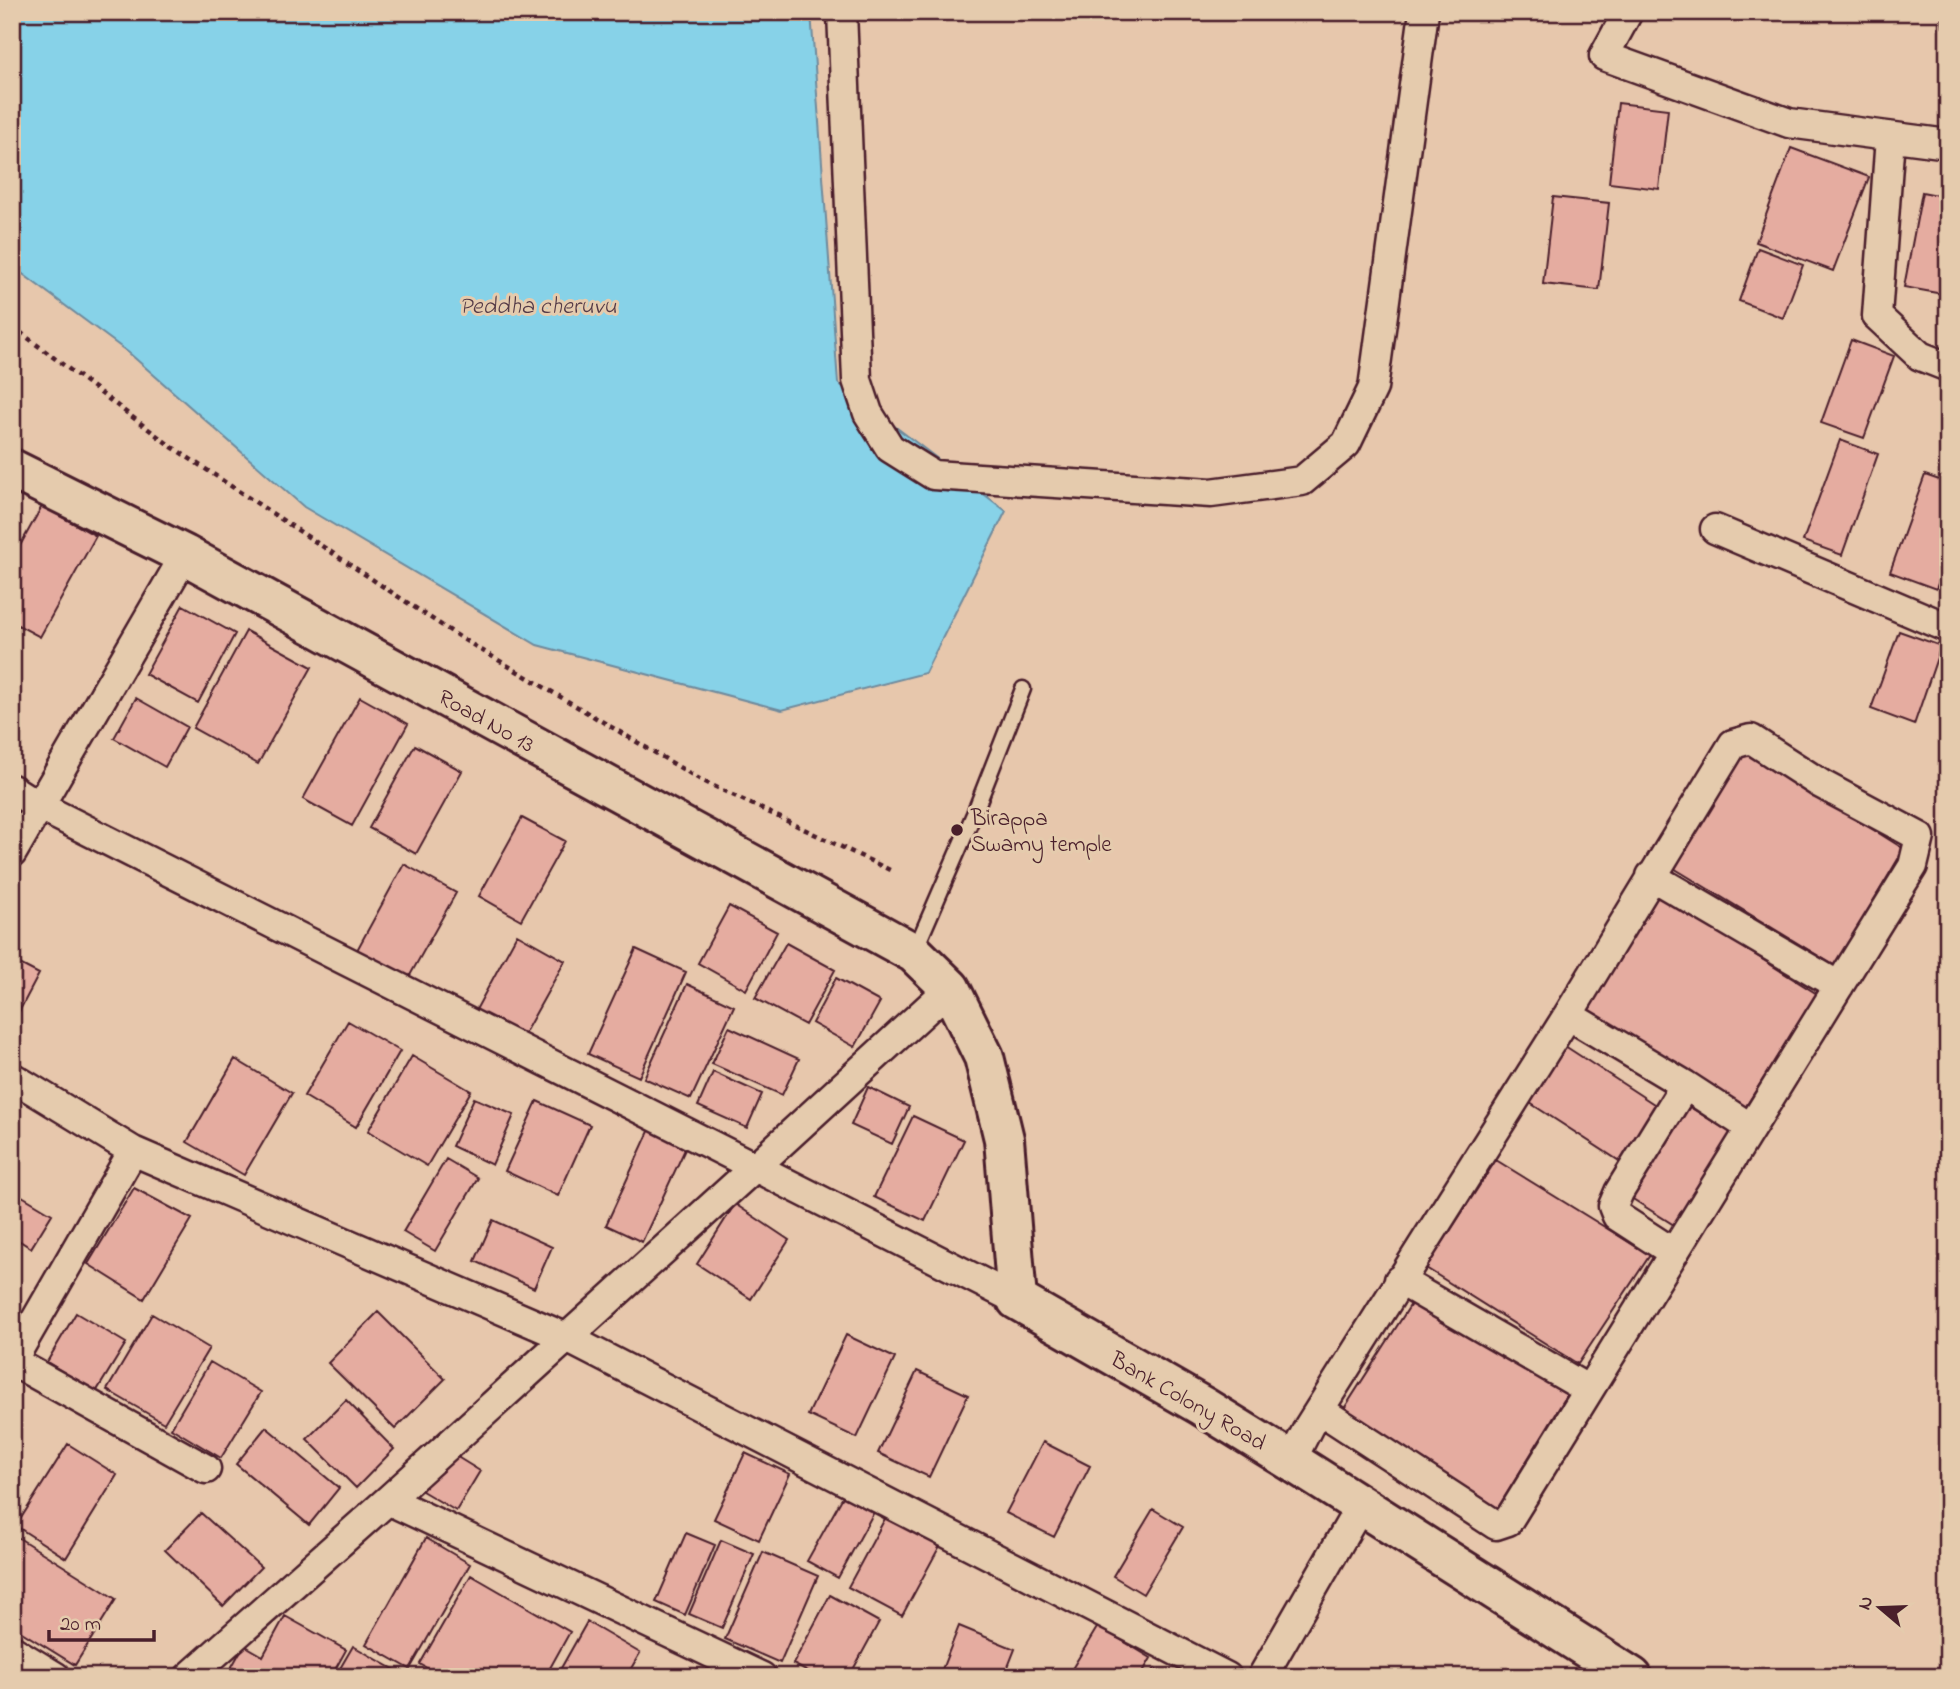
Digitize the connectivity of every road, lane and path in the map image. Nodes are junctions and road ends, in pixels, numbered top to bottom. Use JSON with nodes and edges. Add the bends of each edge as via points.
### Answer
{"nodes":[{"id":1,"x":842,"y":12,"type":"edge"},
{"id":2,"x":1424,"y":12,"type":"edge"},
{"id":3,"x":1628,"y":12,"type":"edge"},
{"id":4,"x":1890,"y":137,"type":"junction"},
{"id":5,"x":1948,"y":144,"type":"edge"},
{"id":6,"x":12,"y":326,"type":"edge"},
{"id":7,"x":1948,"y":367,"type":"edge"},
{"id":8,"x":12,"y":469,"type":"edge"},
{"id":9,"x":1715,"y":529,"type":"dead end"},
{"id":10,"x":185,"y":555,"type":"junction"},
{"id":11,"x":1948,"y":628,"type":"edge"},
{"id":12,"x":1023,"y":689,"type":"dead end"},
{"id":13,"x":12,"y":789,"type":"edge"},
{"id":14,"x":39,"y":806,"type":"junction"},
{"id":15,"x":12,"y":853,"type":"edge"},
{"id":16,"x":894,"y":872,"type":"dead end"},
{"id":17,"x":1651,"y":876,"type":"junction"},
{"id":18,"x":914,"y":953,"type":"junction"},
{"id":19,"x":1839,"y":986,"type":"junction"},
{"id":20,"x":950,"y":988,"type":"junction"},
{"id":21,"x":1568,"y":1015,"type":"junction"},
{"id":22,"x":12,"y":1077,"type":"edge"},
{"id":23,"x":1685,"y":1085,"type":"junction"},
{"id":24,"x":1751,"y":1128,"type":"junction"},
{"id":25,"x":133,"y":1152,"type":"junction"},
{"id":26,"x":755,"y":1167,"type":"junction"},
{"id":27,"x":1674,"y":1254,"type":"junction"},
{"id":28,"x":1399,"y":1280,"type":"junction"},
{"id":29,"x":1017,"y":1300,"type":"junction"},
{"id":30,"x":565,"y":1337,"type":"junction"},
{"id":31,"x":1589,"y":1390,"type":"junction"},
{"id":32,"x":1320,"y":1410,"type":"junction"},
{"id":33,"x":1291,"y":1461,"type":"junction"},
{"id":34,"x":206,"y":1469,"type":"dead end"},
{"id":35,"x":388,"y":1500,"type":"junction"},
{"id":36,"x":1361,"y":1505,"type":"junction"},
{"id":37,"x":12,"y":1650,"type":"edge"},
{"id":38,"x":56,"y":1677,"type":"edge"},
{"id":39,"x":189,"y":1677,"type":"edge"},
{"id":40,"x":762,"y":1677,"type":"edge"},
{"id":41,"x":1227,"y":1677,"type":"edge"},
{"id":42,"x":1262,"y":1677,"type":"edge"},
{"id":43,"x":1632,"y":1677,"type":"edge"}],
"edges":[{"from":1,"to":2,"type":"street","via":[[857,380],[868,413],[890,448],[933,475],[1211,494],[1302,481],[1346,444],[1373,388]]},
{"from":3,"to":4,"type":"street","via":[[1604,56],[1788,122]]},
{"from":4,"to":5,"type":"street"},
{"from":4,"to":7,"type":"street","via":[[1877,316],[1920,356]]},
{"from":6,"to":16,"type":"path","via":[[172,447],[461,638],[701,780]]},
{"from":8,"to":10,"type":"street","name":"Road No 13"},
{"from":9,"to":11,"type":"street"},
{"from":10,"to":14,"type":"street"},
{"from":10,"to":18,"type":"street","name":"Road No 13"},
{"from":12,"to":18,"type":"lane"},
{"from":13,"to":14,"type":"street"},
{"from":14,"to":15,"type":"street"},
{"from":14,"to":26,"type":"street"},
{"from":17,"to":19,"type":"street"},
{"from":17,"to":19,"type":"street","via":[[1733,744],[1751,739],[1821,784],[1920,837],[1913,866]]},
{"from":17,"to":21,"type":"street"},
{"from":18,"to":20,"type":"street","name":"Road No 13"},
{"from":19,"to":24,"type":"street"},
{"from":20,"to":26,"type":"street"},
{"from":20,"to":29,"type":"street","via":[[984,1057],[1004,1139]]},
{"from":21,"to":23,"type":"street"},
{"from":21,"to":28,"type":"street"},
{"from":22,"to":25,"type":"street"},
{"from":23,"to":24,"type":"street"},
{"from":23,"to":27,"type":"street","via":[[1613,1206],[1617,1216]]},
{"from":24,"to":27,"type":"street"},
{"from":25,"to":30,"type":"street"},
{"from":25,"to":34,"type":"street","via":[[12,1361]]},
{"from":26,"to":29,"type":"street"},
{"from":26,"to":30,"type":"street"},
{"from":27,"to":31,"type":"street"},
{"from":28,"to":31,"type":"street"},
{"from":28,"to":32,"type":"street"},
{"from":29,"to":33,"type":"street","name":"Bank Colony Road"},
{"from":30,"to":35,"type":"street"},
{"from":30,"to":41,"type":"street"},
{"from":31,"to":32,"type":"street","via":[[1508,1521],[1496,1525]]},
{"from":32,"to":33,"type":"street"},
{"from":33,"to":36,"type":"street","name":"Bank Colony Road"},
{"from":35,"to":39,"type":"street"},
{"from":35,"to":40,"type":"street"},
{"from":36,"to":42,"type":"street"},
{"from":36,"to":43,"type":"street","name":"Bank Colony Road"},
{"from":37,"to":38,"type":"street"}]}
